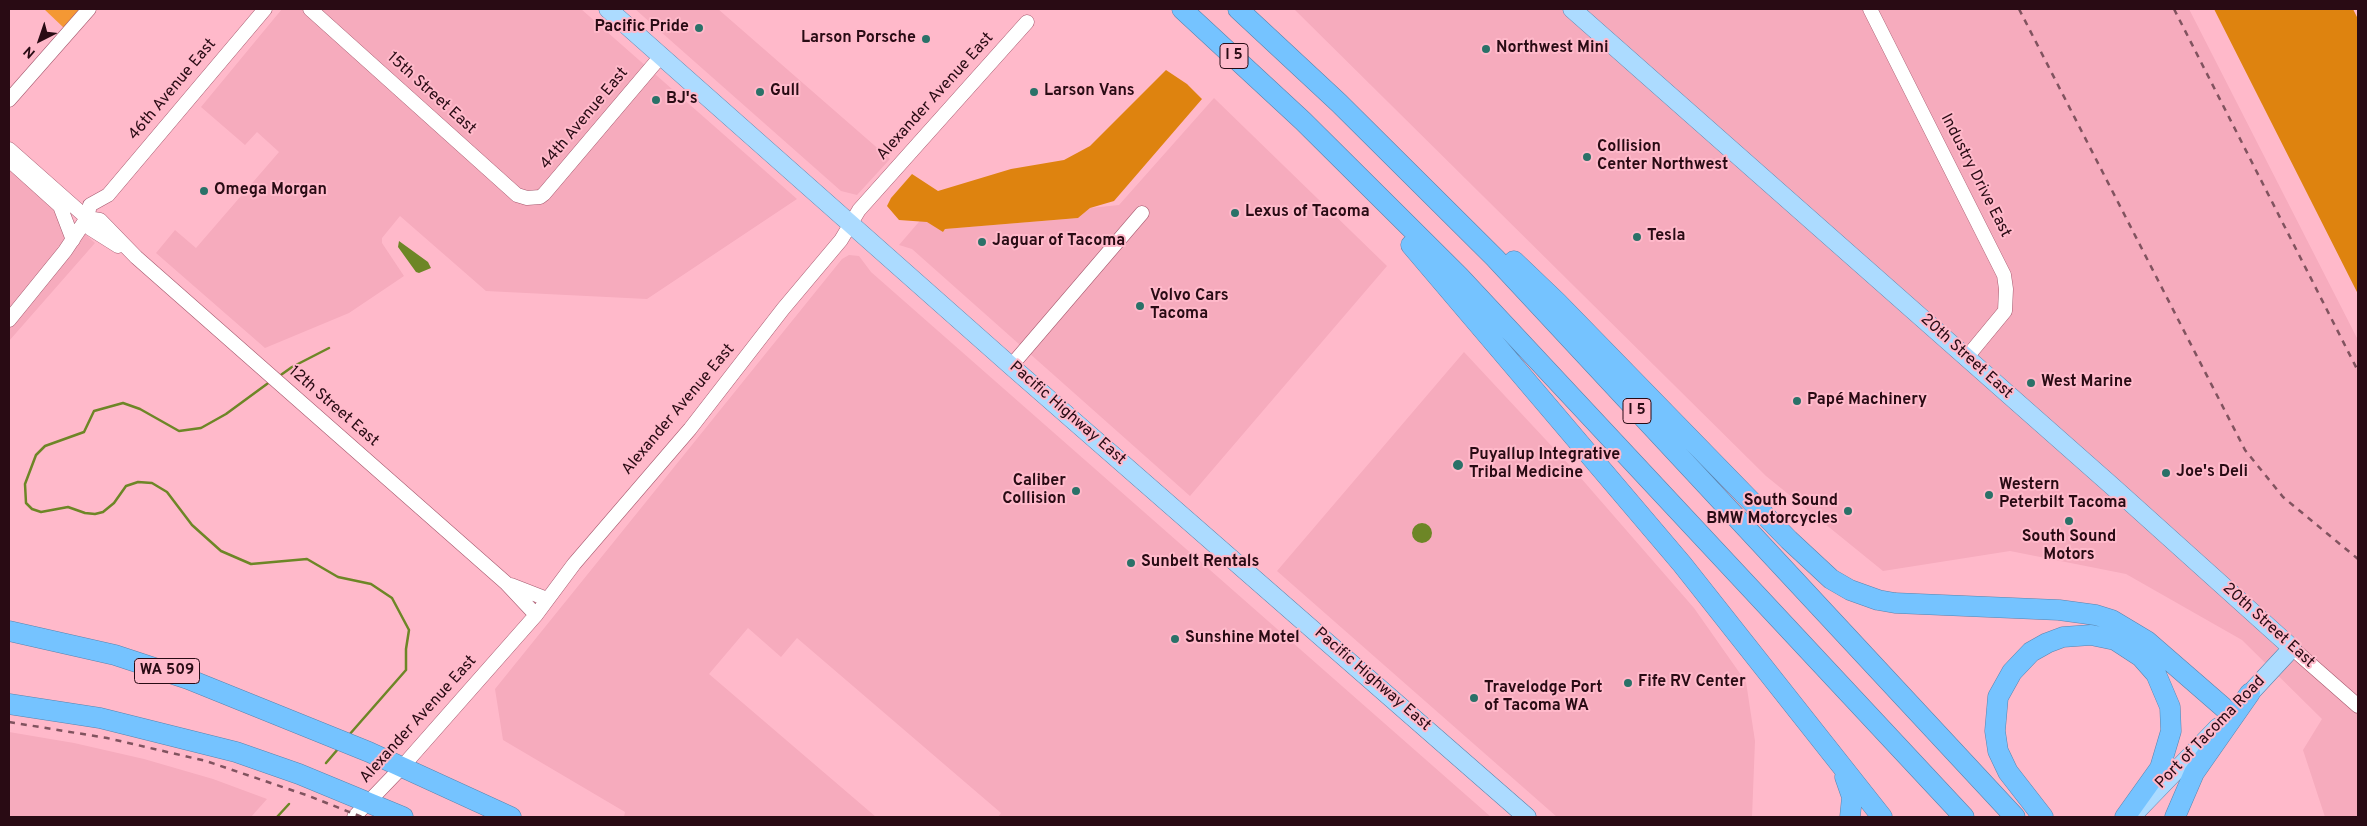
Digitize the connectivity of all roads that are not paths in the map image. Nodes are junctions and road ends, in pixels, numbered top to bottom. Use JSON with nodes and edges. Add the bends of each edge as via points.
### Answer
{"nodes":[{"id":1,"x":89,"y":9,"type":"edge"},
{"id":2,"x":265,"y":9,"type":"edge"},
{"id":3,"x":310,"y":9,"type":"edge"},
{"id":4,"x":608,"y":9,"type":"edge"},
{"id":5,"x":1182,"y":9,"type":"edge"},
{"id":6,"x":1238,"y":9,"type":"edge"},
{"id":7,"x":1572,"y":9,"type":"edge"},
{"id":8,"x":1870,"y":9,"type":"edge"},
{"id":9,"x":1027,"y":22,"type":"dead end"},
{"id":10,"x":661,"y":56,"type":"junction"},
{"id":11,"x":9,"y":100,"type":"edge"},
{"id":12,"x":1285,"y":104,"type":"junction"},
{"id":13,"x":9,"y":149,"type":"edge"},
{"id":14,"x":9,"y":160,"type":"edge"},
{"id":15,"x":1433,"y":195,"type":"junction"},
{"id":16,"x":532,"y":198,"type":"joint"},
{"id":17,"x":1142,"y":213,"type":"dead end"},
{"id":18,"x":87,"y":218,"type":"junction"},
{"id":19,"x":850,"y":224,"type":"junction"},
{"id":20,"x":73,"y":240,"type":"junction"},
{"id":21,"x":9,"y":320,"type":"edge"},
{"id":22,"x":1967,"y":357,"type":"junction"},
{"id":23,"x":1010,"y":366,"type":"junction"},
{"id":24,"x":506,"y":583,"type":"junction"},
{"id":25,"x":547,"y":599,"type":"junction"},
{"id":26,"x":536,"y":615,"type":"junction"},
{"id":27,"x":9,"y":631,"type":"edge"},
{"id":28,"x":2292,"y":648,"type":"junction"},
{"id":29,"x":2250,"y":693,"type":"junction"},
{"id":30,"x":9,"y":704,"type":"edge"},
{"id":31,"x":2358,"y":706,"type":"edge"},
{"id":32,"x":2231,"y":714,"type":"junction"},
{"id":33,"x":1837,"y":760,"type":"junction"},
{"id":34,"x":402,"y":767,"type":"junction"},
{"id":35,"x":369,"y":801,"type":"junction"},
{"id":36,"x":354,"y":817,"type":"edge"},
{"id":37,"x":404,"y":817,"type":"edge"},
{"id":38,"x":511,"y":817,"type":"edge"},
{"id":39,"x":1527,"y":817,"type":"edge"},
{"id":40,"x":1850,"y":817,"type":"edge"},
{"id":41,"x":1882,"y":817,"type":"edge"},
{"id":42,"x":1964,"y":817,"type":"edge"},
{"id":43,"x":2015,"y":817,"type":"edge"},
{"id":44,"x":2043,"y":817,"type":"edge"},
{"id":45,"x":2125,"y":817,"type":"edge"},
{"id":46,"x":2130,"y":817,"type":"edge"},
{"id":47,"x":2175,"y":817,"type":"edge"}],
"edges":[{"from":1,"to":11,"type":"street"},
{"from":2,"to":18,"type":"street","name":"46th Avenue East","via":[[108,195],[90,205]]},
{"from":3,"to":16,"type":"street","name":"15th Street East","via":[[517,194]]},
{"from":4,"to":10,"type":"main road","name":"Pacific Highway East"},
{"from":5,"to":12,"type":"highway","number":"I 5"},
{"from":6,"to":15,"type":"highway","number":"I 5"},
{"from":7,"to":22,"type":"main road","name":"20th Street East"},
{"from":8,"to":22,"type":"street","name":"Industry Drive East","via":[[2004,276],[2005,311]]},
{"from":9,"to":19,"type":"street","name":"Alexander Avenue East"},
{"from":10,"to":16,"type":"street","name":"44th Avenue East","via":[[544,194]]},
{"from":10,"to":19,"type":"main road","name":"Pacific Highway East"},
{"from":12,"to":33,"type":"highway","via":[[1446,284],[1682,564]]},
{"from":12,"to":42,"type":"highway","number":"I 5","via":[[1452,269],[1554,376]]},
{"from":13,"to":18,"type":"street","name":"12th Street East"},
{"from":14,"to":20,"type":"street","via":[[60,206]]},
{"from":15,"to":32,"type":"highway","via":[[1479,228],[1557,302],[1830,578],[1850,590],[1895,603],[2059,610],[2112,620],[2147,641]]},
{"from":15,"to":43,"type":"highway","number":"I 5"},
{"from":17,"to":23,"type":"street"},
{"from":18,"to":20,"type":"street","name":"46th Avenue East"},
{"from":18,"to":24,"type":"street","name":"12th Street East","via":[[100,220],[136,257]]},
{"from":19,"to":23,"type":"main road","name":"Pacific Highway East"},
{"from":19,"to":25,"type":"street","name":"Alexander Avenue East","via":[[841,240],[690,429]]},
{"from":20,"to":21,"type":"street","name":"46th Avenue East"},
{"from":22,"to":28,"type":"main road","name":"20th Street East"},
{"from":23,"to":39,"type":"main road","name":"Pacific Highway East"},
{"from":24,"to":25,"type":"street","name":"12th Street East"},
{"from":24,"to":26,"type":"street","name":"12th Street East"},
{"from":25,"to":26,"type":"street","name":"Alexander Avenue East"},
{"from":26,"to":34,"type":"street","name":"Alexander Avenue East"},
{"from":27,"to":34,"type":"highway","number":"WA 509","via":[[82,646],[147,665],[320,731]]},
{"from":28,"to":29,"type":"main road","name":"Port of Tacoma Road"},
{"from":28,"to":31,"type":"street","name":"20th Street East"},
{"from":29,"to":32,"type":"main road","name":"Port of Tacoma Road"},
{"from":29,"to":47,"type":"highway","via":[[2194,773]]},
{"from":30,"to":35,"type":"highway","via":[[100,718],[189,739],[299,774]]},
{"from":32,"to":46,"type":"main road","name":"Port of Tacoma Road"},
{"from":33,"to":40,"type":"highway","via":[[1852,797]]},
{"from":33,"to":41,"type":"highway"},
{"from":34,"to":35,"type":"street","name":"Alexander Avenue East"},
{"from":34,"to":38,"type":"highway","number":"WA 509"},
{"from":35,"to":36,"type":"street","name":"Alexander Avenue East"},
{"from":35,"to":37,"type":"highway"},
{"from":44,"to":45,"type":"highway","via":[[2008,772],[1998,751],[1995,731],[1998,697],[2012,672],[2031,652],[2063,637],[2091,635],[2124,644],[2141,657],[2156,674],[2170,707],[2171,731],[2160,768]]}]}
